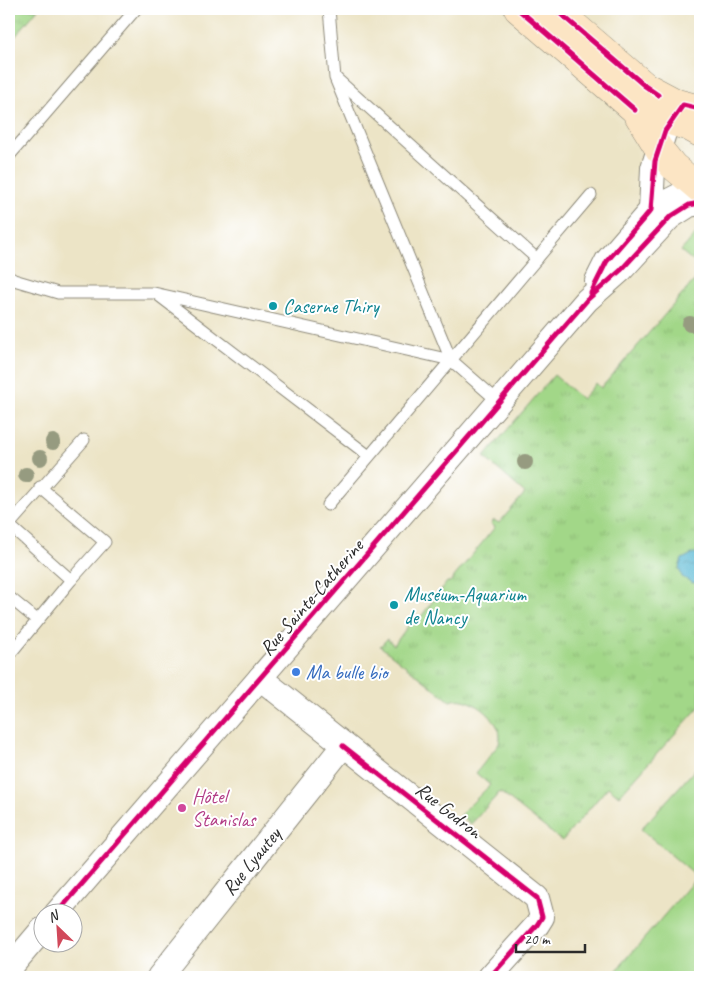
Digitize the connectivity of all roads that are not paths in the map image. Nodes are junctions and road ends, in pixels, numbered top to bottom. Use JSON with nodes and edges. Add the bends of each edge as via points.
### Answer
{"nodes":[{"id":1,"x":136,"y":9,"type":"edge"},
{"id":2,"x":329,"y":9,"type":"edge"},
{"id":3,"x":518,"y":9,"type":"edge"},
{"id":4,"x":555,"y":9,"type":"edge"},
{"id":5,"x":335,"y":78,"type":"junction"},
{"id":6,"x":635,"y":110,"type":"junction"},
{"id":7,"x":685,"y":112,"type":"edge"},
{"id":8,"x":700,"y":133,"type":"edge"},
{"id":9,"x":659,"y":149,"type":"junction"},
{"id":10,"x":9,"y":156,"type":"edge"},
{"id":11,"x":700,"y":188,"type":"edge"},
{"id":12,"x":591,"y":195,"type":"dead end"},
{"id":13,"x":700,"y":203,"type":"edge"},
{"id":14,"x":652,"y":210,"type":"junction"},
{"id":15,"x":537,"y":259,"type":"junction"},
{"id":16,"x":9,"y":277,"type":"edge"},
{"id":17,"x":154,"y":293,"type":"junction"},
{"id":18,"x":588,"y":300,"type":"junction"},
{"id":19,"x":451,"y":360,"type":"junction"},
{"id":20,"x":499,"y":402,"type":"junction"},
{"id":21,"x":84,"y":440,"type":"dead end"},
{"id":22,"x":369,"y":456,"type":"junction"},
{"id":23,"x":40,"y":487,"type":"junction"},
{"id":24,"x":328,"y":505,"type":"dead end"},
{"id":25,"x":9,"y":525,"type":"edge"},
{"id":26,"x":71,"y":580,"type":"junction"},
{"id":27,"x":9,"y":597,"type":"edge"},
{"id":28,"x":37,"y":620,"type":"junction"},
{"id":29,"x":9,"y":655,"type":"edge"},
{"id":30,"x":260,"y":678,"type":"junction"},
{"id":31,"x":343,"y":746,"type":"junction"},
{"id":32,"x":65,"y":904,"type":"edge"},
{"id":33,"x":32,"y":942,"type":"edge"},
{"id":34,"x":9,"y":969,"type":"edge"},
{"id":35,"x":159,"y":977,"type":"edge"},
{"id":36,"x":490,"y":977,"type":"edge"}],
"edges":[{"from":1,"to":10,"type":"lane"},
{"from":2,"to":5,"type":"lane"},
{"from":3,"to":6,"type":"main road"},
{"from":4,"to":7,"type":"main road","via":[[645,86]]},
{"from":5,"to":15,"type":"lane"},
{"from":5,"to":19,"type":"lane"},
{"from":6,"to":7,"type":"main road"},
{"from":6,"to":9,"type":"main road"},
{"from":7,"to":8,"type":"main road"},
{"from":7,"to":9,"type":"street"},
{"from":9,"to":11,"type":"main road","via":[[673,166]]},
{"from":9,"to":14,"type":"street","via":[[653,168]]},
{"from":11,"to":14,"type":"street","name":"Rue Sainte-Catherine","via":[[683,193]]},
{"from":12,"to":15,"type":"lane"},
{"from":13,"to":18,"type":"street","name":"Rue Sainte-Catherine","via":[[689,205],[670,217]]},
{"from":14,"to":18,"type":"street","name":"Rue Sainte-Catherine","via":[[607,261]]},
{"from":15,"to":19,"type":"lane"},
{"from":16,"to":17,"type":"lane","via":[[58,293]]},
{"from":17,"to":19,"type":"lane"},
{"from":17,"to":22,"type":"lane"},
{"from":18,"to":20,"type":"street","name":"Rue Sainte-Catherine"},
{"from":19,"to":20,"type":"lane"},
{"from":19,"to":22,"type":"lane"},
{"from":20,"to":30,"type":"street","name":"Rue Sainte-Catherine"},
{"from":21,"to":23,"type":"lane"},
{"from":22,"to":24,"type":"lane"},
{"from":23,"to":25,"type":"lane"},
{"from":23,"to":26,"type":"lane","via":[[105,542]]},
{"from":25,"to":26,"type":"lane"},
{"from":26,"to":28,"type":"lane"},
{"from":27,"to":28,"type":"lane"},
{"from":28,"to":29,"type":"lane"},
{"from":30,"to":31,"type":"street","name":"Rue Godron"},
{"from":30,"to":32,"type":"street","name":"Rue Sainte-Catherine"},
{"from":31,"to":35,"type":"street","name":"Rue Lyautey"},
{"from":31,"to":36,"type":"street","name":"Rue Godron","via":[[537,898],[542,917]]},
{"from":33,"to":34,"type":"street"}]}
